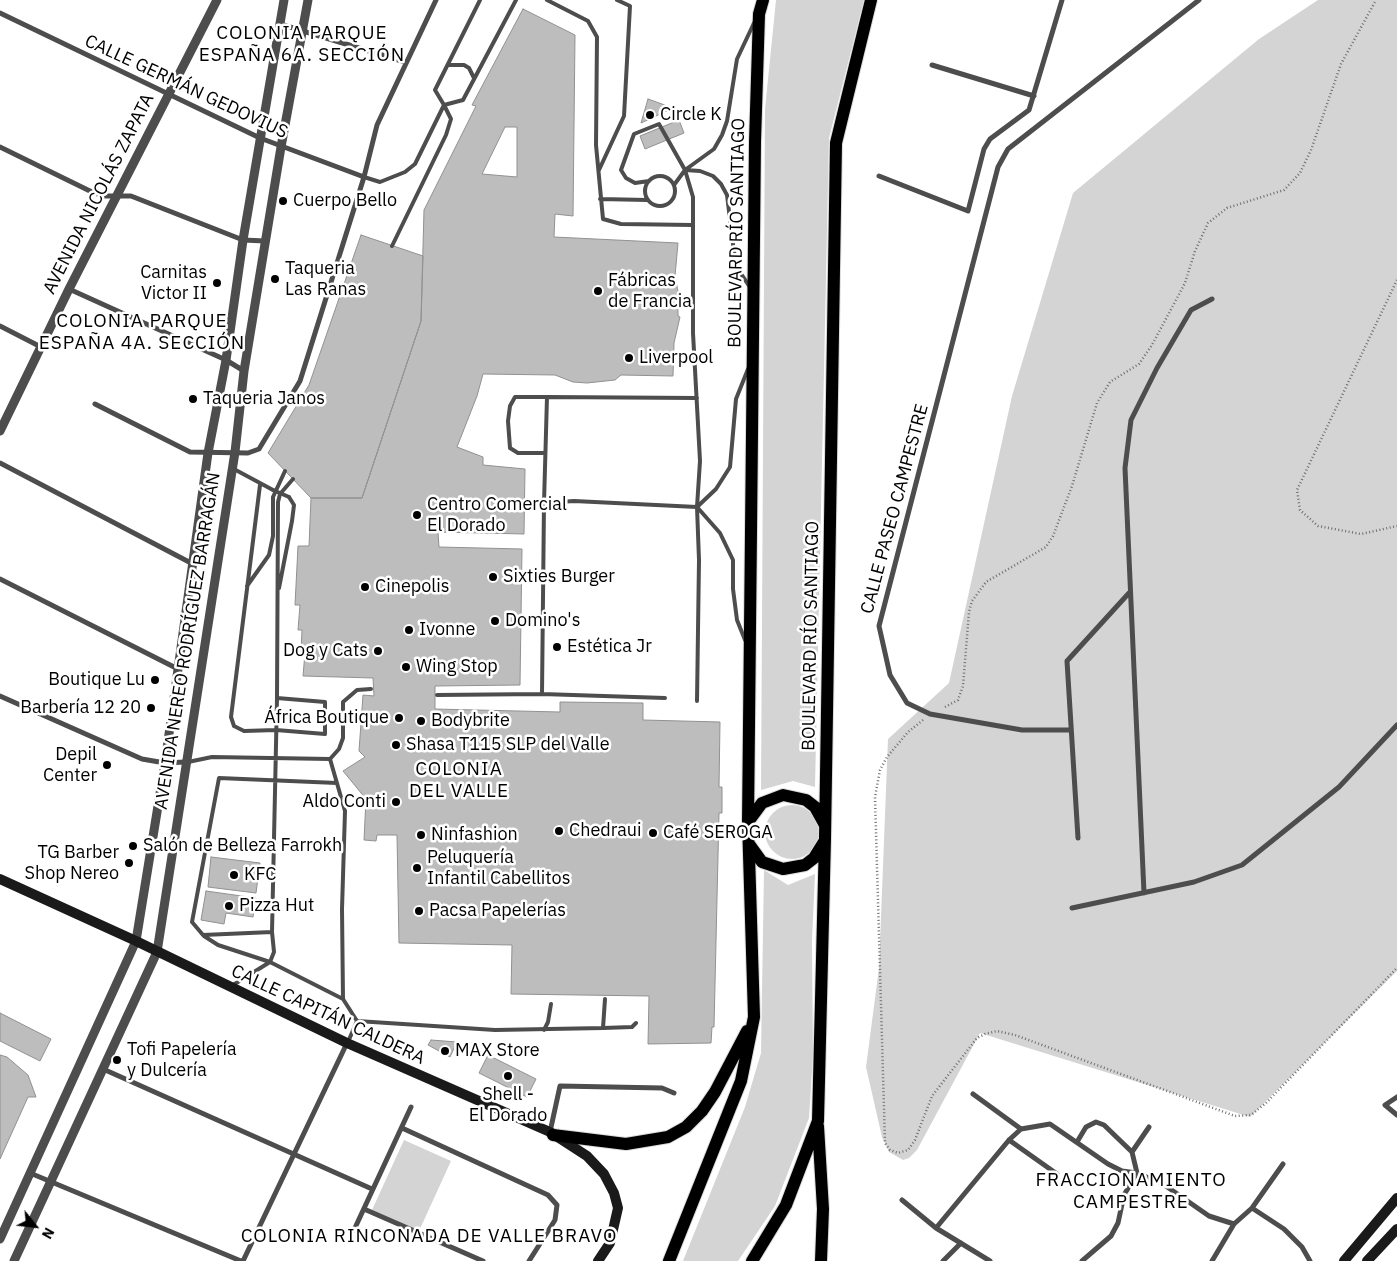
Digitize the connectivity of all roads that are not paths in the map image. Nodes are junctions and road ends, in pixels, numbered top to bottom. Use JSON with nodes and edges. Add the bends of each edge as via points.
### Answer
{"nodes":[{"id":1,"x":216,"y":0,"type":"edge"},
{"id":2,"x":284,"y":0,"type":"edge"},
{"id":3,"x":308,"y":0,"type":"edge"},
{"id":4,"x":436,"y":0,"type":"edge"},
{"id":5,"x":480,"y":0,"type":"edge"},
{"id":6,"x":516,"y":0,"type":"edge"},
{"id":7,"x":547,"y":0,"type":"edge"},
{"id":8,"x":617,"y":0,"type":"edge"},
{"id":9,"x":763,"y":0,"type":"edge"},
{"id":10,"x":871,"y":0,"type":"edge"},
{"id":11,"x":1062,"y":0,"type":"edge"},
{"id":12,"x":1199,"y":0,"type":"edge"},
{"id":13,"x":0,"y":13,"type":"edge"},
{"id":14,"x":758,"y":14,"type":"junction"},
{"id":15,"x":280,"y":24,"type":"junction"},
{"id":16,"x":303,"y":30,"type":"junction"},
{"id":17,"x":405,"y":62,"type":"junction"},
{"id":18,"x":448,"y":65,"type":"junction"},
{"id":19,"x":932,"y":65,"type":"dead end"},
{"id":20,"x":474,"y":78,"type":"junction"},
{"id":21,"x":168,"y":95,"type":"junction"},
{"id":22,"x":1034,"y":96,"type":"junction"},
{"id":23,"x":444,"y":105,"type":"junction"},
{"id":24,"x":260,"y":138,"type":"junction"},
{"id":25,"x":0,"y":147,"type":"edge"},
{"id":26,"x":280,"y":147,"type":"junction"},
{"id":27,"x":685,"y":170,"type":"junction"},
{"id":28,"x":598,"y":172,"type":"junction"},
{"id":29,"x":879,"y":176,"type":"dead end"},
{"id":30,"x":364,"y":177,"type":"junction"},
{"id":31,"x":649,"y":181,"type":"junction"},
{"id":32,"x":674,"y":185,"type":"junction"},
{"id":33,"x":118,"y":195,"type":"junction"},
{"id":34,"x":600,"y":199,"type":"junction"},
{"id":35,"x":647,"y":200,"type":"junction"},
{"id":36,"x":693,"y":225,"type":"junction"},
{"id":37,"x":243,"y":240,"type":"junction"},
{"id":38,"x":265,"y":241,"type":"junction"},
{"id":39,"x":392,"y":246,"type":"dead end"},
{"id":40,"x":69,"y":289,"type":"junction"},
{"id":41,"x":754,"y":292,"type":"junction"},
{"id":42,"x":1212,"y":299,"type":"dead end"},
{"id":43,"x":0,"y":326,"type":"edge"},
{"id":44,"x":41,"y":347,"type":"junction"},
{"id":45,"x":753,"y":355,"type":"junction"},
{"id":46,"x":226,"y":360,"type":"junction"},
{"id":47,"x":244,"y":371,"type":"junction"},
{"id":48,"x":547,"y":397,"type":"junction"},
{"id":49,"x":697,"y":398,"type":"junction"},
{"id":50,"x":95,"y":404,"type":"dead end"},
{"id":51,"x":0,"y":431,"type":"edge"},
{"id":52,"x":235,"y":452,"type":"junction"},
{"id":53,"x":208,"y":453,"type":"junction"},
{"id":54,"x":545,"y":454,"type":"junction"},
{"id":55,"x":0,"y":463,"type":"edge"},
{"id":56,"x":232,"y":468,"type":"junction"},
{"id":57,"x":286,"y":471,"type":"dead end"},
{"id":58,"x":293,"y":479,"type":"dead end"},
{"id":59,"x":260,"y":485,"type":"junction"},
{"id":60,"x":544,"y":503,"type":"junction"},
{"id":61,"x":697,"y":507,"type":"junction"},
{"id":62,"x":192,"y":563,"type":"junction"},
{"id":63,"x":0,"y":579,"type":"edge"},
{"id":64,"x":246,"y":588,"type":"junction"},
{"id":65,"x":1130,"y":593,"type":"junction"},
{"id":66,"x":278,"y":594,"type":"junction"},
{"id":67,"x":751,"y":654,"type":"junction"},
{"id":68,"x":178,"y":669,"type":"junction"},
{"id":69,"x":371,"y":689,"type":"dead end"},
{"id":70,"x":542,"y":694,"type":"junction"},
{"id":71,"x":437,"y":695,"type":"dead end"},
{"id":72,"x":0,"y":696,"type":"edge"},
{"id":73,"x":277,"y":698,"type":"junction"},
{"id":74,"x":665,"y":698,"type":"dead end"},
{"id":75,"x":696,"y":701,"type":"dead end"},
{"id":76,"x":1397,"y":725,"type":"edge"},
{"id":77,"x":276,"y":730,"type":"junction"},
{"id":78,"x":1070,"y":730,"type":"junction"},
{"id":79,"x":276,"y":759,"type":"junction"},
{"id":80,"x":330,"y":759,"type":"junction"},
{"id":81,"x":185,"y":762,"type":"junction"},
{"id":82,"x":165,"y":763,"type":"junction"},
{"id":83,"x":275,"y":781,"type":"junction"},
{"id":84,"x":337,"y":783,"type":"junction"},
{"id":85,"x":748,"y":822,"type":"junction"},
{"id":86,"x":825,"y":833,"type":"junction"},
{"id":87,"x":1078,"y":838,"type":"dead end"},
{"id":88,"x":748,"y":844,"type":"junction"},
{"id":89,"x":0,"y":879,"type":"edge"},
{"id":90,"x":1144,"y":893,"type":"junction"},
{"id":91,"x":1072,"y":908,"type":"dead end"},
{"id":92,"x":272,"y":932,"type":"junction"},
{"id":93,"x":203,"y":935,"type":"junction"},
{"id":94,"x":136,"y":942,"type":"junction"},
{"id":95,"x":157,"y":952,"type":"junction"},
{"id":96,"x":270,"y":962,"type":"junction"},
{"id":97,"x":229,"y":988,"type":"junction"},
{"id":98,"x":605,"y":998,"type":"dead end"},
{"id":99,"x":343,"y":999,"type":"junction"},
{"id":100,"x":551,"y":1004,"type":"dead end"},
{"id":101,"x":754,"y":1018,"type":"junction"},
{"id":102,"x":357,"y":1021,"type":"junction"},
{"id":103,"x":636,"y":1024,"type":"dead end"},
{"id":104,"x":603,"y":1028,"type":"junction"},
{"id":105,"x":544,"y":1030,"type":"junction"},
{"id":106,"x":347,"y":1043,"type":"junction"},
{"id":107,"x":103,"y":1069,"type":"junction"},
{"id":108,"x":674,"y":1093,"type":"dead end"},
{"id":109,"x":973,"y":1094,"type":"dead end"},
{"id":110,"x":1397,"y":1097,"type":"edge"},
{"id":111,"x":411,"y":1107,"type":"dead end"},
{"id":112,"x":1397,"y":1115,"type":"edge"},
{"id":113,"x":818,"y":1121,"type":"junction"},
{"id":114,"x":1150,"y":1127,"type":"dead end"},
{"id":115,"x":402,"y":1128,"type":"junction"},
{"id":116,"x":1021,"y":1129,"type":"junction"},
{"id":117,"x":551,"y":1134,"type":"junction"},
{"id":118,"x":1008,"y":1140,"type":"junction"},
{"id":119,"x":1077,"y":1142,"type":"junction"},
{"id":120,"x":1132,"y":1152,"type":"junction"},
{"id":121,"x":294,"y":1155,"type":"junction"},
{"id":122,"x":1282,"y":1164,"type":"dead end"},
{"id":123,"x":30,"y":1173,"type":"junction"},
{"id":124,"x":1137,"y":1173,"type":"junction"},
{"id":125,"x":1057,"y":1174,"type":"dead end"},
{"id":126,"x":51,"y":1183,"type":"junction"},
{"id":127,"x":372,"y":1189,"type":"junction"},
{"id":128,"x":1397,"y":1198,"type":"edge"},
{"id":129,"x":902,"y":1200,"type":"dead end"},
{"id":130,"x":1252,"y":1208,"type":"junction"},
{"id":131,"x":364,"y":1210,"type":"junction"},
{"id":132,"x":1234,"y":1224,"type":"junction"},
{"id":133,"x":936,"y":1228,"type":"junction"},
{"id":134,"x":1397,"y":1229,"type":"edge"},
{"id":135,"x":354,"y":1230,"type":"dead end"},
{"id":136,"x":0,"y":1240,"type":"edge"},
{"id":137,"x":961,"y":1243,"type":"junction"},
{"id":138,"x":14,"y":1261,"type":"edge"},
{"id":139,"x":242,"y":1261,"type":"edge"},
{"id":140,"x":483,"y":1261,"type":"edge"},
{"id":141,"x":529,"y":1261,"type":"edge"},
{"id":142,"x":598,"y":1261,"type":"edge"},
{"id":143,"x":669,"y":1261,"type":"edge"},
{"id":144,"x":752,"y":1261,"type":"edge"},
{"id":145,"x":821,"y":1261,"type":"edge"},
{"id":146,"x":943,"y":1261,"type":"edge"},
{"id":147,"x":990,"y":1261,"type":"edge"},
{"id":148,"x":1082,"y":1261,"type":"edge"},
{"id":149,"x":1212,"y":1261,"type":"edge"},
{"id":150,"x":1310,"y":1261,"type":"edge"},
{"id":151,"x":1344,"y":1261,"type":"edge"},
{"id":152,"x":1367,"y":1261,"type":"edge"}],
"edges":[{"from":1,"to":21,"type":"street","name":"AVENIDA NICOLÁS ZAPATA"},
{"from":2,"to":15,"type":"street","name":"AVENIDA NEREO RODRÍGUEZ BARRAGÁN"},
{"from":3,"to":16,"type":"street","name":"AVENIDA NEREO RODRÍGUEZ BARRAGÁN"},
{"from":4,"to":17,"type":"street"},
{"from":5,"to":18,"type":"lane"},
{"from":6,"to":20,"type":"lane"},
{"from":7,"to":28,"type":"lane","via":[[588,21],[596,37]]},
{"from":8,"to":28,"type":"lane","via":[[630,6],[624,116]]},
{"from":9,"to":14,"type":"main road","name":"BOULEVARD RÍO SANTIAGO"},
{"from":10,"to":86,"type":"main road","name":"BOULEVARD RÍO SANTIAGO","via":[[836,143]]},
{"from":11,"to":22,"type":"street"},
{"from":12,"to":78,"type":"street","name":"CALLE PASEO CAMPESTRE","via":[[1008,149],[998,167],[879,626],[890,675],[907,703],[930,714],[1022,730]]},
{"from":13,"to":21,"type":"street","name":"CALLE GERMÁN GEDOVIUS"},
{"from":14,"to":27,"type":"lane","via":[[737,59],[722,135],[714,149]]},
{"from":14,"to":41,"type":"main road","name":"BOULEVARD RÍO SANTIAGO"},
{"from":15,"to":16,"type":"street"},
{"from":15,"to":24,"type":"street","name":"AVENIDA NEREO RODRÍGUEZ BARRAGÁN"},
{"from":16,"to":17,"type":"street"},
{"from":16,"to":26,"type":"street","name":"AVENIDA NEREO RODRÍGUEZ BARRAGÁN"},
{"from":17,"to":30,"type":"street","via":[[378,125]]},
{"from":18,"to":20,"type":"lane","via":[[464,65]]},
{"from":18,"to":23,"type":"lane","via":[[435,90]]},
{"from":19,"to":22,"type":"street"},
{"from":20,"to":23,"type":"lane","via":[[463,100]]},
{"from":21,"to":24,"type":"street","name":"CALLE GERMÁN GEDOVIUS"},
{"from":21,"to":33,"type":"street","name":"AVENIDA NICOLÁS ZAPATA"},
{"from":22,"to":29,"type":"street","via":[[1029,110],[990,139],[984,149],[968,211]]},
{"from":23,"to":30,"type":"lane","via":[[415,164],[405,172],[380,182]]},
{"from":23,"to":39,"type":"lane","via":[[451,119],[446,135]]},
{"from":24,"to":26,"type":"street","name":"CALLE GERMÁN GEDOVIUS"},
{"from":24,"to":37,"type":"street","name":"AVENIDA NEREO RODRÍGUEZ BARRAGÁN"},
{"from":25,"to":33,"type":"street","via":[[94,194]]},
{"from":26,"to":30,"type":"street","name":"CALLE GERMÁN GEDOVIUS"},
{"from":26,"to":38,"type":"street","name":"AVENIDA NEREO RODRÍGUEZ BARRAGÁN"},
{"from":27,"to":31,"type":"lane","via":[[659,124],[634,134],[621,170],[635,184]]},
{"from":27,"to":32,"type":"lane"},
{"from":27,"to":36,"type":"lane","via":[[693,196]]},
{"from":27,"to":41,"type":"lane","via":[[713,176],[721,184],[727,195],[734,252],[741,274]]},
{"from":28,"to":34,"type":"lane"},
{"from":30,"to":52,"type":"street","via":[[300,381],[258,449],[248,453]]},
{"from":31,"to":32,"type":"lane","via":[[662,176]]},
{"from":31,"to":35,"type":"lane","via":[[645,190]]},
{"from":32,"to":35,"type":"lane","via":[[675,195],[670,203],[655,206]]},
{"from":33,"to":37,"type":"street","via":[[142,199]]},
{"from":33,"to":40,"type":"street","name":"AVENIDA NICOLÁS ZAPATA"},
{"from":34,"to":35,"type":"lane"},
{"from":34,"to":36,"type":"lane","via":[[603,220],[621,224]]},
{"from":36,"to":49,"type":"lane","via":[[693,334]]},
{"from":37,"to":38,"type":"street"},
{"from":37,"to":46,"type":"street","name":"AVENIDA NEREO RODRÍGUEZ BARRAGÁN"},
{"from":38,"to":47,"type":"street","name":"AVENIDA NEREO RODRÍGUEZ BARRAGÁN"},
{"from":40,"to":44,"type":"street","name":"AVENIDA NICOLÁS ZAPATA"},
{"from":40,"to":46,"type":"street"},
{"from":41,"to":45,"type":"main road","name":"BOULEVARD RÍO SANTIAGO"},
{"from":42,"to":65,"type":"street","via":[[1191,310],[1131,420],[1125,468]]},
{"from":43,"to":44,"type":"street"},
{"from":44,"to":51,"type":"street","name":"AVENIDA NICOLÁS ZAPATA"},
{"from":45,"to":61,"type":"lane","via":[[736,399],[730,467],[716,488]]},
{"from":45,"to":67,"type":"main road","name":"BOULEVARD RÍO SANTIAGO"},
{"from":46,"to":47,"type":"street"},
{"from":46,"to":53,"type":"street","name":"AVENIDA NEREO RODRÍGUEZ BARRAGÁN"},
{"from":47,"to":52,"type":"street","name":"AVENIDA NEREO RODRÍGUEZ BARRAGÁN"},
{"from":48,"to":49,"type":"lane"},
{"from":48,"to":54,"type":"lane"},
{"from":48,"to":54,"type":"lane","via":[[515,397],[508,421],[510,448],[518,453]]},
{"from":49,"to":61,"type":"lane","via":[[700,461]]},
{"from":50,"to":53,"type":"street","via":[[190,452]]},
{"from":52,"to":53,"type":"street"},
{"from":52,"to":56,"type":"street","name":"AVENIDA NEREO RODRÍGUEZ BARRAGÁN"},
{"from":53,"to":62,"type":"street","name":"AVENIDA NEREO RODRÍGUEZ BARRAGÁN"},
{"from":54,"to":60,"type":"lane"},
{"from":55,"to":62,"type":"street"},
{"from":56,"to":59,"type":"lane"},
{"from":56,"to":81,"type":"street","name":"AVENIDA NEREO RODRÍGUEZ BARRAGÁN"},
{"from":57,"to":64,"type":"lane","via":[[272,497],[273,536],[269,555]]},
{"from":58,"to":66,"type":"lane","via":[[280,494],[278,502]]},
{"from":59,"to":64,"type":"lane"},
{"from":59,"to":66,"type":"lane","bridge":true,"via":[[289,498],[294,505],[288,554]]},
{"from":60,"to":61,"type":"lane","via":[[574,501]]},
{"from":60,"to":70,"type":"lane"},
{"from":61,"to":67,"type":"lane","via":[[720,533],[733,560],[732,589],[737,620]]},
{"from":61,"to":75,"type":"lane"},
{"from":62,"to":68,"type":"street","name":"AVENIDA NEREO RODRÍGUEZ BARRAGÁN"},
{"from":63,"to":68,"type":"street"},
{"from":64,"to":77,"type":"lane","via":[[231,717],[234,726],[244,730]]},
{"from":65,"to":78,"type":"street","via":[[1066,661]]},
{"from":65,"to":90,"type":"street"},
{"from":66,"to":73,"type":"lane"},
{"from":67,"to":85,"type":"main road","name":"BOULEVARD RÍO SANTIAGO"},
{"from":68,"to":82,"type":"street","name":"AVENIDA NEREO RODRÍGUEZ BARRAGÁN"},
{"from":69,"to":80,"type":"lane","via":[[357,690],[343,702],[343,738]]},
{"from":70,"to":71,"type":"lane"},
{"from":70,"to":74,"type":"lane"},
{"from":72,"to":82,"type":"street","via":[[142,759]]},
{"from":73,"to":77,"type":"lane"},
{"from":73,"to":77,"type":"lane","via":[[325,702],[325,734]]},
{"from":76,"to":90,"type":"street","via":[[1339,787],[1242,865],[1194,882]]},
{"from":77,"to":79,"type":"lane"},
{"from":78,"to":87,"type":"street"},
{"from":79,"to":80,"type":"lane"},
{"from":79,"to":81,"type":"lane","via":[[212,757]]},
{"from":79,"to":83,"type":"lane"},
{"from":80,"to":84,"type":"lane"},
{"from":81,"to":82,"type":"street"},
{"from":81,"to":95,"type":"street","name":"AVENIDA NEREO RODRÍGUEZ BARRAGÁN"},
{"from":82,"to":94,"type":"street","name":"AVENIDA NEREO RODRÍGUEZ BARRAGÁN"},
{"from":83,"to":84,"type":"lane"},
{"from":83,"to":92,"type":"lane"},
{"from":83,"to":93,"type":"lane","via":[[219,778],[192,922]]},
{"from":84,"to":99,"type":"lane","via":[[345,810]]},
{"from":85,"to":86,"type":"main road","via":[[762,803],[783,795],[806,800],[822,816]]},
{"from":85,"to":88,"type":"main road","name":"BOULEVARD RÍO SANTIAGO"},
{"from":86,"to":88,"type":"main road","via":[[814,858],[789,869],[762,862]]},
{"from":86,"to":113,"type":"main road","name":"BOULEVARD RÍO SANTIAGO"},
{"from":88,"to":101,"type":"main road","name":"BOULEVARD RÍO SANTIAGO"},
{"from":89,"to":94,"type":"main road","name":"CALLE CAPITÁN CALDERA"},
{"from":90,"to":91,"type":"street"},
{"from":92,"to":93,"type":"lane"},
{"from":92,"to":96,"type":"lane","via":[[274,952]]},
{"from":93,"to":96,"type":"lane","via":[[218,945]]},
{"from":94,"to":95,"type":"main road","name":"CALLE CAPITÁN CALDERA"},
{"from":94,"to":123,"type":"street","name":"AVENIDA NEREO RODRÍGUEZ BARRAGÁN"},
{"from":95,"to":97,"type":"main road","name":"CALLE CAPITÁN CALDERA"},
{"from":95,"to":107,"type":"street","name":"AVENIDA NEREO RODRÍGUEZ BARRAGÁN"},
{"from":96,"to":97,"type":"lane"},
{"from":96,"to":99,"type":"lane"},
{"from":97,"to":106,"type":"main road","name":"CALLE CAPITÁN CALDERA"},
{"from":98,"to":104,"type":"lane"},
{"from":99,"to":102,"type":"lane"},
{"from":100,"to":105,"type":"lane"},
{"from":101,"to":117,"type":"main road","via":[[715,1092],[686,1127],[668,1137],[626,1144]]},
{"from":101,"to":143,"type":"main road","name":"BOULEVARD RÍO SANTIAGO","via":[[741,1081]]},
{"from":102,"to":105,"type":"lane"},
{"from":102,"to":106,"type":"lane"},
{"from":103,"to":104,"type":"lane"},
{"from":104,"to":105,"type":"lane"},
{"from":106,"to":117,"type":"main road","name":"CALLE CAPITÁN CALDERA"},
{"from":106,"to":121,"type":"street"},
{"from":107,"to":121,"type":"street"},
{"from":107,"to":126,"type":"street","name":"AVENIDA NEREO RODRÍGUEZ BARRAGÁN"},
{"from":108,"to":117,"type":"street","via":[[662,1088],[560,1086]]},
{"from":109,"to":116,"type":"street"},
{"from":110,"to":112,"type":"street","via":[[1385,1105]]},
{"from":111,"to":115,"type":"street"},
{"from":113,"to":144,"type":"main road","name":"BOULEVARD RÍO SANTIAGO","via":[[786,1205]]},
{"from":113,"to":145,"type":"main road","via":[[823,1209]]},
{"from":114,"to":120,"type":"street"},
{"from":115,"to":127,"type":"street"},
{"from":115,"to":141,"type":"street","via":[[548,1195],[557,1205],[555,1220]]},
{"from":116,"to":118,"type":"street"},
{"from":116,"to":119,"type":"street","via":[[1050,1124]]},
{"from":117,"to":142,"type":"main road","name":"CALLE CAPITÁN CALDERA","via":[[587,1156],[604,1174],[614,1193],[618,1208],[616,1223],[610,1243]]},
{"from":118,"to":125,"type":"street"},
{"from":118,"to":133,"type":"street"},
{"from":119,"to":120,"type":"street","via":[[1086,1127],[1096,1122],[1104,1125]]},
{"from":119,"to":124,"type":"street","via":[[1108,1164],[1122,1171]]},
{"from":120,"to":124,"type":"street"},
{"from":121,"to":127,"type":"street"},
{"from":121,"to":139,"type":"street"},
{"from":122,"to":130,"type":"street"},
{"from":123,"to":126,"type":"street"},
{"from":123,"to":136,"type":"street","name":"AVENIDA NEREO RODRÍGUEZ BARRAGÁN"},
{"from":124,"to":132,"type":"street","via":[[1163,1184],[1209,1216]]},
{"from":124,"to":148,"type":"street","via":[[1124,1195],[1118,1223],[1111,1236]]},
{"from":126,"to":138,"type":"street","name":"AVENIDA NEREO RODRÍGUEZ BARRAGÁN"},
{"from":126,"to":139,"type":"street"},
{"from":127,"to":131,"type":"street"},
{"from":128,"to":151,"type":"main road"},
{"from":129,"to":133,"type":"street"},
{"from":130,"to":132,"type":"street"},
{"from":130,"to":150,"type":"street","via":[[1284,1229],[1302,1247]]},
{"from":131,"to":135,"type":"street"},
{"from":131,"to":140,"type":"street"},
{"from":132,"to":149,"type":"street"},
{"from":133,"to":137,"type":"street"},
{"from":134,"to":152,"type":"main road"},
{"from":137,"to":146,"type":"street"},
{"from":137,"to":147,"type":"street"}]}
